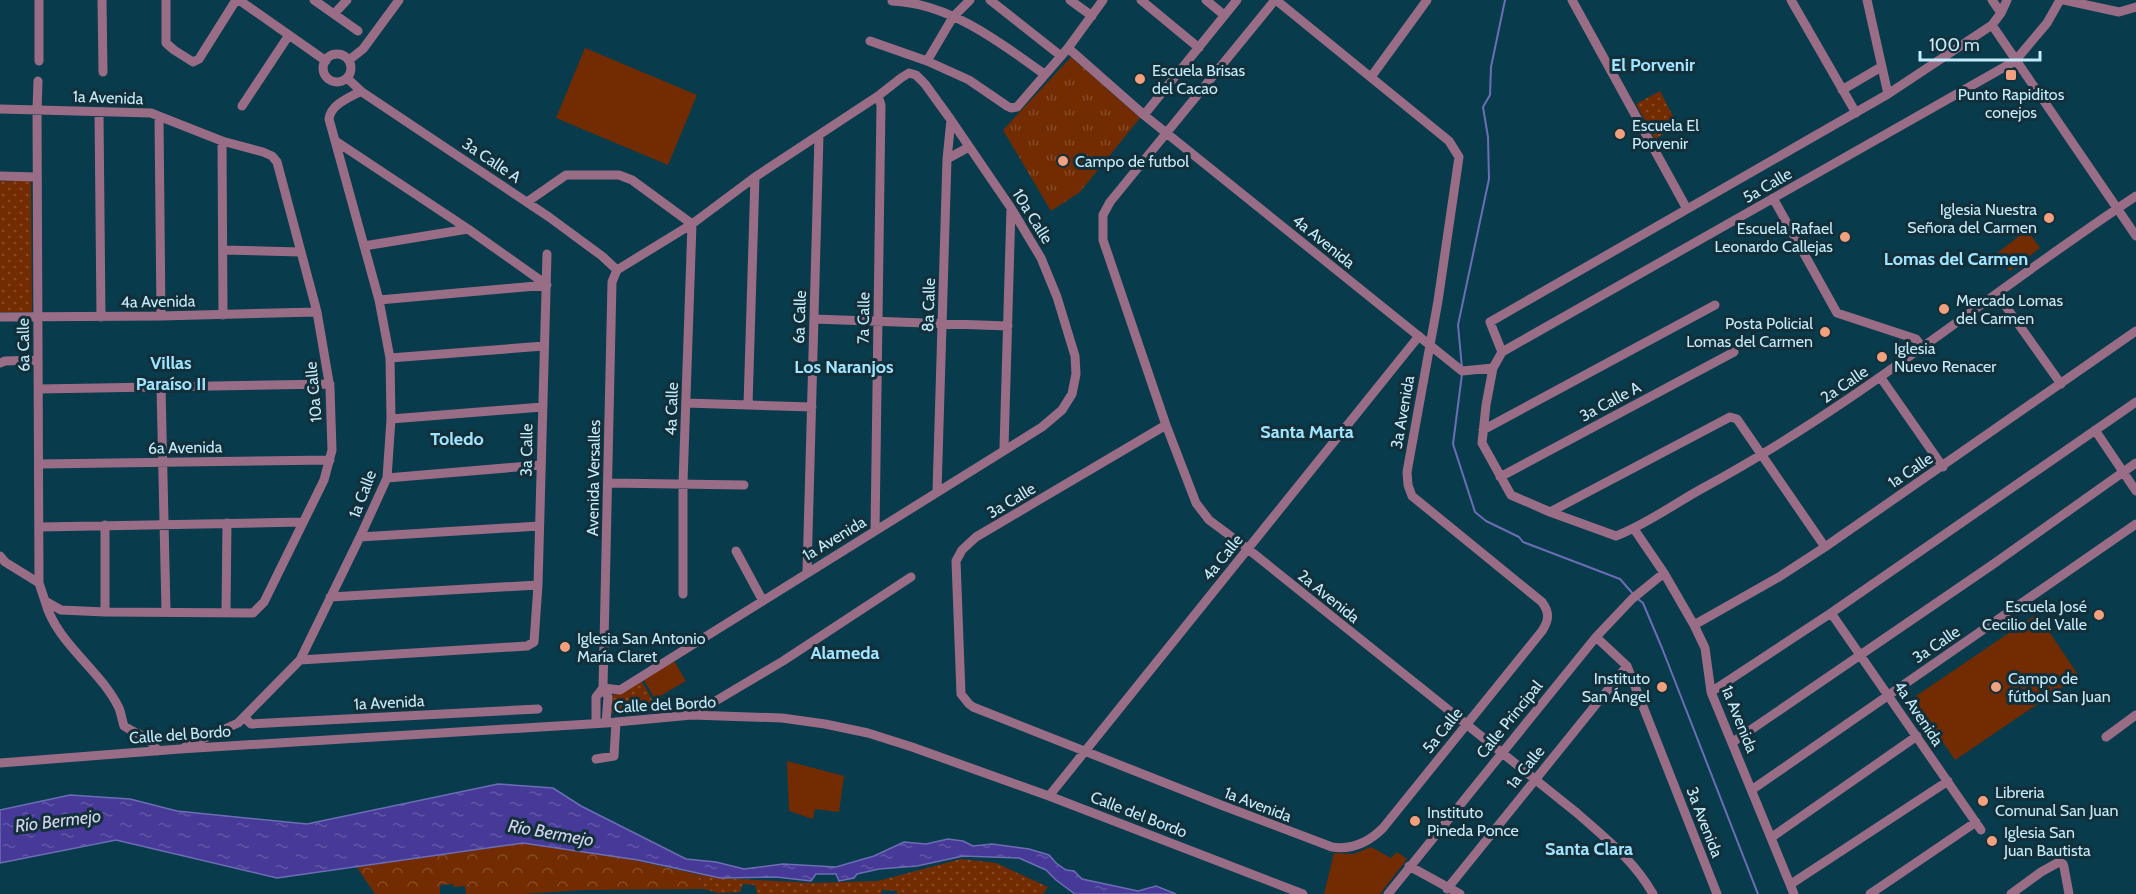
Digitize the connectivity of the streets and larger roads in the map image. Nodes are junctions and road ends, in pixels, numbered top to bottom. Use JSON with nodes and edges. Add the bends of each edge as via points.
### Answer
{"nodes":[{"id":1,"x":39,"y":0,"type":"edge"},
{"id":2,"x":102,"y":0,"type":"edge"},
{"id":3,"x":166,"y":0,"type":"edge"},
{"id":4,"x":237,"y":0,"type":"edge"},
{"id":5,"x":314,"y":0,"type":"edge"},
{"id":6,"x":346,"y":0,"type":"edge"},
{"id":7,"x":399,"y":0,"type":"edge"},
{"id":8,"x":970,"y":0,"type":"edge"},
{"id":9,"x":990,"y":0,"type":"edge"},
{"id":10,"x":1070,"y":0,"type":"edge"},
{"id":11,"x":1103,"y":0,"type":"edge"},
{"id":12,"x":1141,"y":0,"type":"edge"},
{"id":13,"x":1206,"y":0,"type":"edge"},
{"id":14,"x":1237,"y":0,"type":"edge"},
{"id":15,"x":1276,"y":0,"type":"edge"},
{"id":16,"x":1427,"y":0,"type":"edge"},
{"id":17,"x":1572,"y":0,"type":"edge"},
{"id":18,"x":1791,"y":0,"type":"edge"},
{"id":19,"x":1867,"y":0,"type":"edge"},
{"id":20,"x":1992,"y":0,"type":"edge"},
{"id":21,"x":2007,"y":0,"type":"edge"},
{"id":22,"x":2062,"y":0,"type":"edge"},
{"id":23,"x":892,"y":1,"type":"edge"},
{"id":24,"x":2136,"y":8,"type":"edge"},
{"id":25,"x":2001,"y":13,"type":"junction"},
{"id":26,"x":334,"y":14,"type":"junction"},
{"id":27,"x":1224,"y":15,"type":"junction"},
{"id":28,"x":1092,"y":16,"type":"junction"},
{"id":29,"x":953,"y":17,"type":"junction"},
{"id":30,"x":1992,"y":25,"type":"junction"},
{"id":31,"x":358,"y":31,"type":"dead end"},
{"id":32,"x":289,"y":35,"type":"junction"},
{"id":33,"x":870,"y":41,"type":"dead end"},
{"id":34,"x":1198,"y":48,"type":"junction"},
{"id":35,"x":1064,"y":52,"type":"junction"},
{"id":36,"x":348,"y":60,"type":"junction"},
{"id":37,"x":39,"y":61,"type":"dead end"},
{"id":38,"x":326,"y":61,"type":"junction"},
{"id":39,"x":927,"y":61,"type":"junction"},
{"id":40,"x":2015,"y":61,"type":"junction"},
{"id":41,"x":1881,"y":67,"type":"junction"},
{"id":42,"x":103,"y":72,"type":"dead end"},
{"id":43,"x":1044,"y":74,"type":"junction"},
{"id":44,"x":1371,"y":77,"type":"junction"},
{"id":45,"x":347,"y":78,"type":"junction"},
{"id":46,"x":38,"y":81,"type":"dead end"},
{"id":47,"x":1842,"y":90,"type":"junction"},
{"id":48,"x":361,"y":91,"type":"junction"},
{"id":49,"x":1888,"y":94,"type":"junction"},
{"id":50,"x":879,"y":100,"type":"junction"},
{"id":51,"x":242,"y":106,"type":"dead end"},
{"id":52,"x":0,"y":110,"type":"edge"},
{"id":53,"x":37,"y":110,"type":"junction"},
{"id":54,"x":99,"y":112,"type":"junction"},
{"id":55,"x":1856,"y":113,"type":"junction"},
{"id":56,"x":1144,"y":116,"type":"junction"},
{"id":57,"x":159,"y":117,"type":"junction"},
{"id":58,"x":951,"y":120,"type":"junction"},
{"id":59,"x":1166,"y":133,"type":"junction"},
{"id":60,"x":819,"y":135,"type":"junction"},
{"id":61,"x":222,"y":141,"type":"junction"},
{"id":62,"x":337,"y":142,"type":"junction"},
{"id":63,"x":969,"y":147,"type":"junction"},
{"id":64,"x":947,"y":159,"type":"junction"},
{"id":65,"x":278,"y":162,"type":"joint"},
{"id":66,"x":0,"y":176,"type":"edge"},
{"id":67,"x":37,"y":177,"type":"junction"},
{"id":68,"x":755,"y":177,"type":"junction"},
{"id":69,"x":2136,"y":196,"type":"edge"},
{"id":70,"x":1773,"y":198,"type":"junction"},
{"id":71,"x":526,"y":202,"type":"junction"},
{"id":72,"x":1011,"y":208,"type":"junction"},
{"id":73,"x":2116,"y":209,"type":"junction"},
{"id":74,"x":1687,"y":210,"type":"junction"},
{"id":75,"x":692,"y":224,"type":"junction"},
{"id":76,"x":468,"y":229,"type":"junction"},
{"id":77,"x":2136,"y":236,"type":"edge"},
{"id":78,"x":364,"y":246,"type":"junction"},
{"id":79,"x":223,"y":250,"type":"junction"},
{"id":80,"x":300,"y":252,"type":"junction"},
{"id":81,"x":547,"y":254,"type":"dead end"},
{"id":82,"x":617,"y":270,"type":"junction"},
{"id":83,"x":547,"y":285,"type":"junction"},
{"id":84,"x":1997,"y":294,"type":"junction"},
{"id":85,"x":379,"y":300,"type":"junction"},
{"id":86,"x":1715,"y":305,"type":"dead end"},
{"id":87,"x":317,"y":312,"type":"junction"},
{"id":88,"x":223,"y":315,"type":"junction"},
{"id":89,"x":161,"y":316,"type":"junction"},
{"id":90,"x":0,"y":317,"type":"edge"},
{"id":91,"x":37,"y":317,"type":"junction"},
{"id":92,"x":101,"y":317,"type":"junction"},
{"id":93,"x":814,"y":319,"type":"junction"},
{"id":94,"x":878,"y":321,"type":"junction"},
{"id":95,"x":942,"y":324,"type":"junction"},
{"id":96,"x":1008,"y":326,"type":"junction"},
{"id":97,"x":2136,"y":331,"type":"edge"},
{"id":98,"x":1419,"y":336,"type":"junction"},
{"id":99,"x":1429,"y":345,"type":"junction"},
{"id":100,"x":544,"y":346,"type":"junction"},
{"id":101,"x":1922,"y":348,"type":"junction"},
{"id":102,"x":1502,"y":352,"type":"junction"},
{"id":103,"x":1734,"y":352,"type":"dead end"},
{"id":104,"x":390,"y":358,"type":"junction"},
{"id":105,"x":38,"y":360,"type":"junction"},
{"id":106,"x":0,"y":363,"type":"edge"},
{"id":107,"x":1493,"y":368,"type":"junction"},
{"id":108,"x":1881,"y":378,"type":"junction"},
{"id":109,"x":330,"y":384,"type":"junction"},
{"id":110,"x":2061,"y":384,"type":"junction"},
{"id":111,"x":161,"y":387,"type":"junction"},
{"id":112,"x":39,"y":389,"type":"junction"},
{"id":113,"x":1072,"y":394,"type":"joint"},
{"id":114,"x":2136,"y":402,"type":"edge"},
{"id":115,"x":686,"y":403,"type":"junction"},
{"id":116,"x":748,"y":405,"type":"junction"},
{"id":117,"x":542,"y":407,"type":"junction"},
{"id":118,"x":812,"y":407,"type":"junction"},
{"id":119,"x":391,"y":419,"type":"junction"},
{"id":120,"x":1166,"y":424,"type":"junction"},
{"id":121,"x":1483,"y":430,"type":"junction"},
{"id":122,"x":2095,"y":430,"type":"junction"},
{"id":123,"x":1004,"y":448,"type":"junction"},
{"id":124,"x":1762,"y":454,"type":"junction"},
{"id":125,"x":330,"y":460,"type":"junction"},
{"id":126,"x":163,"y":462,"type":"junction"},
{"id":127,"x":2136,"y":463,"type":"edge"},
{"id":128,"x":40,"y":464,"type":"junction"},
{"id":129,"x":541,"y":465,"type":"junction"},
{"id":130,"x":1942,"y":467,"type":"junction"},
{"id":131,"x":2123,"y":472,"type":"junction"},
{"id":132,"x":1500,"y":477,"type":"junction"},
{"id":133,"x":387,"y":478,"type":"junction"},
{"id":134,"x":608,"y":483,"type":"junction"},
{"id":135,"x":683,"y":483,"type":"junction"},
{"id":136,"x":744,"y":484,"type":"dead end"},
{"id":137,"x":2136,"y":491,"type":"edge"},
{"id":138,"x":937,"y":492,"type":"junction"},
{"id":139,"x":1550,"y":512,"type":"junction"},
{"id":140,"x":303,"y":522,"type":"junction"},
{"id":141,"x":227,"y":523,"type":"junction"},
{"id":142,"x":164,"y":524,"type":"junction"},
{"id":143,"x":2136,"y":524,"type":"edge"},
{"id":144,"x":105,"y":525,"type":"junction"},
{"id":145,"x":40,"y":526,"type":"junction"},
{"id":146,"x":539,"y":526,"type":"junction"},
{"id":147,"x":1634,"y":529,"type":"junction"},
{"id":148,"x":875,"y":531,"type":"junction"},
{"id":149,"x":360,"y":537,"type":"junction"},
{"id":150,"x":1825,"y":547,"type":"junction"},
{"id":151,"x":1248,"y":549,"type":"junction"},
{"id":152,"x":736,"y":551,"type":"dead end"},
{"id":153,"x":0,"y":556,"type":"edge"},
{"id":154,"x":807,"y":572,"type":"junction"},
{"id":155,"x":1664,"y":573,"type":"junction"},
{"id":156,"x":911,"y":577,"type":"dead end"},
{"id":157,"x":39,"y":583,"type":"junction"},
{"id":158,"x":538,"y":585,"type":"junction"},
{"id":159,"x":683,"y":594,"type":"dead end"},
{"id":160,"x":330,"y":597,"type":"junction"},
{"id":161,"x":763,"y":601,"type":"junction"},
{"id":162,"x":1542,"y":602,"type":"joint"},
{"id":163,"x":48,"y":603,"type":"junction"},
{"id":164,"x":166,"y":611,"type":"junction"},
{"id":165,"x":105,"y":612,"type":"junction"},
{"id":166,"x":226,"y":612,"type":"junction"},
{"id":167,"x":1831,"y":613,"type":"junction"},
{"id":168,"x":1694,"y":625,"type":"junction"},
{"id":169,"x":1596,"y":637,"type":"junction"},
{"id":170,"x":1861,"y":655,"type":"junction"},
{"id":171,"x":300,"y":660,"type":"junction"},
{"id":172,"x":1627,"y":666,"type":"junction"},
{"id":173,"x":603,"y":688,"type":"junction"},
{"id":174,"x":1711,"y":692,"type":"junction"},
{"id":175,"x":1888,"y":694,"type":"junction"},
{"id":176,"x":973,"y":707,"type":"joint"},
{"id":177,"x":538,"y":709,"type":"dead end"},
{"id":178,"x":692,"y":715,"type":"junction"},
{"id":179,"x":2136,"y":715,"type":"edge"},
{"id":180,"x":244,"y":718,"type":"junction"},
{"id":181,"x":616,"y":722,"type":"junction"},
{"id":182,"x":601,"y":723,"type":"junction"},
{"id":183,"x":1465,"y":725,"type":"junction"},
{"id":184,"x":1917,"y":736,"type":"junction"},
{"id":185,"x":2106,"y":737,"type":"dead end"},
{"id":186,"x":1733,"y":742,"type":"junction"},
{"id":187,"x":180,"y":749,"type":"junction"},
{"id":188,"x":158,"y":751,"type":"junction"},
{"id":189,"x":1086,"y":751,"type":"junction"},
{"id":190,"x":1501,"y":753,"type":"junction"},
{"id":191,"x":596,"y":759,"type":"dead end"},
{"id":192,"x":0,"y":763,"type":"edge"},
{"id":193,"x":1534,"y":780,"type":"junction"},
{"id":194,"x":1948,"y":781,"type":"junction"},
{"id":195,"x":1753,"y":789,"type":"junction"},
{"id":196,"x":1049,"y":796,"type":"junction"},
{"id":197,"x":1772,"y":837,"type":"junction"},
{"id":198,"x":1332,"y":847,"type":"joint"},
{"id":199,"x":1409,"y":866,"type":"junction"},
{"id":200,"x":1791,"y":884,"type":"junction"},
{"id":201,"x":1448,"y":889,"type":"junction"},
{"id":202,"x":1303,"y":894,"type":"edge"},
{"id":203,"x":1388,"y":894,"type":"edge"},
{"id":204,"x":1460,"y":894,"type":"edge"},
{"id":205,"x":1653,"y":894,"type":"edge"},
{"id":206,"x":1717,"y":894,"type":"edge"},
{"id":207,"x":1794,"y":894,"type":"edge"},
{"id":208,"x":1870,"y":894,"type":"edge"},
{"id":209,"x":2011,"y":894,"type":"edge"},
{"id":210,"x":2069,"y":894,"type":"edge"}],
"edges":[{"from":1,"to":37,"type":"street"},
{"from":2,"to":42,"type":"street"},
{"from":3,"to":4,"type":"street","via":[[166,43],[193,62],[199,59]]},
{"from":4,"to":32,"type":"street"},
{"from":5,"to":26,"type":"street"},
{"from":6,"to":26,"type":"street"},
{"from":7,"to":36,"type":"street","via":[[363,49]]},
{"from":8,"to":29,"type":"street"},
{"from":9,"to":35,"type":"street","name":"4a Avenida"},
{"from":10,"to":28,"type":"street"},
{"from":11,"to":28,"type":"street"},
{"from":12,"to":34,"type":"street"},
{"from":13,"to":27,"type":"street"},
{"from":14,"to":27,"type":"street"},
{"from":15,"to":44,"type":"street"},
{"from":15,"to":59,"type":"street"},
{"from":16,"to":44,"type":"street"},
{"from":17,"to":74,"type":"street"},
{"from":18,"to":47,"type":"street"},
{"from":19,"to":41,"type":"street"},
{"from":20,"to":25,"type":"street"},
{"from":21,"to":25,"type":"street"},
{"from":22,"to":24,"type":"street","via":[[2119,12]]},
{"from":22,"to":40,"type":"street"},
{"from":23,"to":29,"type":"street","via":[[911,2]]},
{"from":25,"to":30,"type":"street"},
{"from":26,"to":31,"type":"street"},
{"from":27,"to":34,"type":"street"},
{"from":28,"to":35,"type":"street"},
{"from":29,"to":39,"type":"street"},
{"from":29,"to":43,"type":"street"},
{"from":30,"to":40,"type":"street"},
{"from":30,"to":49,"type":"street"},
{"from":32,"to":38,"type":"street"},
{"from":32,"to":51,"type":"street"},
{"from":33,"to":39,"type":"street"},
{"from":34,"to":56,"type":"street"},
{"from":35,"to":43,"type":"street"},
{"from":35,"to":56,"type":"street","name":"4a Avenida"},
{"from":36,"to":38,"type":"street","via":[[339,54]]},
{"from":36,"to":45,"type":"street","via":[[351,70]]},
{"from":38,"to":45,"type":"street","via":[[324,70],[328,78],[337,82]]},
{"from":39,"to":43,"type":"street","via":[[969,80],[1011,108],[1017,107]]},
{"from":40,"to":70,"type":"street","name":"5a Calle"},
{"from":40,"to":73,"type":"street"},
{"from":41,"to":47,"type":"street"},
{"from":41,"to":49,"type":"street"},
{"from":44,"to":99,"type":"street","name":"3a Avenida","via":[[1449,141],[1460,157]]},
{"from":45,"to":48,"type":"street","name":"3a Calle A"},
{"from":46,"to":53,"type":"street","name":"6a Calle"},
{"from":47,"to":55,"type":"street"},
{"from":48,"to":62,"type":"street","name":"1a Calle","via":[[330,113]]},
{"from":48,"to":71,"type":"street","name":"3a Calle A"},
{"from":49,"to":55,"type":"street"},
{"from":50,"to":58,"type":"street","name":"10a Calle","via":[[909,74],[916,75]]},
{"from":50,"to":60,"type":"street"},
{"from":50,"to":94,"type":"street","name":"7a Calle"},
{"from":52,"to":53,"type":"street","name":"1a Avenida"},
{"from":53,"to":54,"type":"street","name":"1a Avenida"},
{"from":53,"to":67,"type":"street","name":"6a Calle"},
{"from":54,"to":57,"type":"street","name":"1a Avenida","via":[[151,113]]},
{"from":54,"to":92,"type":"street"},
{"from":55,"to":74,"type":"street"},
{"from":56,"to":59,"type":"street","name":"4a Avenida"},
{"from":57,"to":61,"type":"street","name":"1a Avenida"},
{"from":57,"to":89,"type":"street"},
{"from":58,"to":63,"type":"street","name":"10a Calle"},
{"from":58,"to":64,"type":"street","name":"8a Calle"},
{"from":59,"to":98,"type":"street","name":"4a Avenida"},
{"from":59,"to":120,"type":"street","name":"2a Avenida","via":[[1106,207],[1102,222],[1103,240]]},
{"from":60,"to":68,"type":"street"},
{"from":60,"to":93,"type":"street","name":"6a Calle"},
{"from":61,"to":65,"type":"street","name":"1a Avenida","via":[[263,152]]},
{"from":61,"to":79,"type":"street"},
{"from":62,"to":76,"type":"street"},
{"from":62,"to":78,"type":"street","name":"1a Calle"},
{"from":63,"to":64,"type":"street"},
{"from":63,"to":72,"type":"street","name":"10a Calle"},
{"from":64,"to":95,"type":"street","name":"8a Calle"},
{"from":65,"to":80,"type":"street","name":"10a Calle"},
{"from":66,"to":67,"type":"street"},
{"from":67,"to":91,"type":"street","name":"6a Calle"},
{"from":68,"to":75,"type":"street"},
{"from":68,"to":116,"type":"street"},
{"from":69,"to":73,"type":"street","name":"2a Calle"},
{"from":70,"to":101,"type":"street","via":[[1837,313],[1916,339]]},
{"from":70,"to":102,"type":"street","name":"5a Calle"},
{"from":71,"to":75,"type":"street","via":[[566,175],[620,175]]},
{"from":71,"to":82,"type":"street","name":"3a Calle A"},
{"from":72,"to":96,"type":"street"},
{"from":72,"to":113,"type":"street","name":"10a Calle","via":[[1041,258],[1057,297],[1075,356]]},
{"from":73,"to":77,"type":"street"},
{"from":73,"to":84,"type":"street","name":"2a Calle"},
{"from":74,"to":102,"type":"street","via":[[1490,322]]},
{"from":75,"to":82,"type":"street"},
{"from":75,"to":115,"type":"street","name":"4a Calle"},
{"from":76,"to":78,"type":"street"},
{"from":76,"to":83,"type":"street"},
{"from":78,"to":85,"type":"street","name":"1a Calle"},
{"from":79,"to":80,"type":"street"},
{"from":79,"to":88,"type":"street"},
{"from":80,"to":87,"type":"street","name":"10a Calle"},
{"from":81,"to":83,"type":"street","name":"3a Calle"},
{"from":82,"to":134,"type":"street","name":"Avenida Versalles","via":[[612,282]]},
{"from":83,"to":85,"type":"street"},
{"from":83,"to":100,"type":"street","name":"3a Calle"},
{"from":84,"to":101,"type":"street","name":"2a Calle"},
{"from":84,"to":110,"type":"street"},
{"from":85,"to":104,"type":"street","name":"1a Calle"},
{"from":86,"to":121,"type":"street"},
{"from":87,"to":88,"type":"street","name":"4a Avenida"},
{"from":87,"to":109,"type":"street","name":"10a Calle"},
{"from":88,"to":89,"type":"street","name":"4a Avenida"},
{"from":89,"to":92,"type":"street","name":"4a Avenida"},
{"from":90,"to":91,"type":"street","name":"4a Avenida"},
{"from":91,"to":92,"type":"street","name":"4a Avenida"},
{"from":91,"to":105,"type":"street","name":"6a Calle"},
{"from":93,"to":94,"type":"street"},
{"from":93,"to":118,"type":"street","name":"6a Calle"},
{"from":94,"to":95,"type":"street"},
{"from":94,"to":148,"type":"street","name":"7a Calle"},
{"from":95,"to":96,"type":"street"},
{"from":95,"to":138,"type":"street","name":"8a Calle"},
{"from":96,"to":123,"type":"street"},
{"from":97,"to":110,"type":"street","name":"1a Calle"},
{"from":98,"to":99,"type":"street","name":"4a Avenida"},
{"from":98,"to":151,"type":"street","name":"4a Calle"},
{"from":99,"to":107,"type":"street","name":"4a Avenida","via":[[1462,371]]},
{"from":99,"to":162,"type":"street","name":"3a Avenida","via":[[1407,472],[1412,496]]},
{"from":100,"to":104,"type":"street"},
{"from":100,"to":117,"type":"street","name":"3a Calle"},
{"from":101,"to":108,"type":"street","name":"2a Calle"},
{"from":102,"to":107,"type":"street"},
{"from":103,"to":132,"type":"street","name":"3a Calle A"},
{"from":104,"to":119,"type":"street","name":"1a Calle"},
{"from":105,"to":106,"type":"street"},
{"from":105,"to":112,"type":"street","name":"6a Calle"},
{"from":107,"to":121,"type":"street"},
{"from":108,"to":124,"type":"street","name":"2a Calle"},
{"from":108,"to":130,"type":"street"},
{"from":109,"to":111,"type":"street"},
{"from":109,"to":125,"type":"street","name":"10a Calle"},
{"from":110,"to":130,"type":"street","name":"1a Calle"},
{"from":111,"to":112,"type":"street"},
{"from":111,"to":126,"type":"street"},
{"from":112,"to":128,"type":"street","name":"6a Calle"},
{"from":113,"to":123,"type":"street","name":"1a Avenida","via":[[1053,418]]},
{"from":114,"to":122,"type":"street"},
{"from":115,"to":116,"type":"street"},
{"from":115,"to":135,"type":"street","name":"4a Calle"},
{"from":116,"to":118,"type":"street"},
{"from":117,"to":119,"type":"street"},
{"from":117,"to":129,"type":"street","name":"3a Calle"},
{"from":118,"to":154,"type":"street","name":"6a Calle"},
{"from":119,"to":133,"type":"street","name":"1a Calle"},
{"from":120,"to":151,"type":"street","name":"2a Avenida","via":[[1202,513]]},
{"from":120,"to":176,"type":"street","name":"3a Calle","via":[[976,537],[962,550],[956,561],[960,689]]},
{"from":121,"to":132,"type":"street","via":[[1482,443]]},
{"from":122,"to":131,"type":"street"},
{"from":122,"to":167,"type":"street"},
{"from":123,"to":138,"type":"street","name":"1a Avenida"},
{"from":124,"to":139,"type":"street","via":[[1737,419],[1730,417]]},
{"from":124,"to":147,"type":"street","name":"2a Calle"},
{"from":124,"to":150,"type":"street"},
{"from":125,"to":126,"type":"street","name":"6a Avenida"},
{"from":125,"to":140,"type":"street","name":"10a Calle"},
{"from":126,"to":128,"type":"street","name":"6a Avenida"},
{"from":126,"to":142,"type":"street"},
{"from":127,"to":131,"type":"street"},
{"from":128,"to":145,"type":"street","name":"6a Calle"},
{"from":129,"to":133,"type":"street"},
{"from":129,"to":146,"type":"street","name":"3a Calle"},
{"from":130,"to":150,"type":"street","name":"1a Calle"},
{"from":131,"to":137,"type":"street"},
{"from":131,"to":170,"type":"street"},
{"from":132,"to":139,"type":"street","via":[[1510,495]]},
{"from":133,"to":149,"type":"street","name":"1a Calle"},
{"from":134,"to":135,"type":"street"},
{"from":134,"to":173,"type":"street","name":"Avenida Versalles"},
{"from":135,"to":136,"type":"street"},
{"from":135,"to":159,"type":"street","name":"4a Calle"},
{"from":138,"to":148,"type":"street","name":"1a Avenida"},
{"from":139,"to":147,"type":"street","name":"2a Calle","via":[[1616,536]]},
{"from":140,"to":141,"type":"street"},
{"from":140,"to":166,"type":"street","name":"10a Calle","via":[[259,609]]},
{"from":141,"to":142,"type":"street"},
{"from":141,"to":166,"type":"street"},
{"from":142,"to":144,"type":"street"},
{"from":142,"to":164,"type":"street"},
{"from":143,"to":175,"type":"street","name":"3a Calle"},
{"from":144,"to":145,"type":"street"},
{"from":144,"to":165,"type":"street"},
{"from":145,"to":157,"type":"street","name":"6a Calle"},
{"from":146,"to":149,"type":"street"},
{"from":146,"to":158,"type":"street","name":"3a Calle"},
{"from":147,"to":155,"type":"street","name":"1a Avenida"},
{"from":148,"to":154,"type":"street","name":"1a Avenida"},
{"from":149,"to":160,"type":"street","name":"1a Calle"},
{"from":150,"to":168,"type":"street","name":"1a Calle"},
{"from":151,"to":183,"type":"street","name":"2a Avenida"},
{"from":151,"to":189,"type":"street","name":"4a Calle"},
{"from":152,"to":161,"type":"street"},
{"from":153,"to":157,"type":"street"},
{"from":154,"to":161,"type":"street","name":"1a Avenida"},
{"from":155,"to":168,"type":"street","name":"1a Avenida"},
{"from":155,"to":169,"type":"street","name":"Calle Principal"},
{"from":156,"to":178,"type":"street"},
{"from":157,"to":163,"type":"street","name":"6a Calle"},
{"from":158,"to":160,"type":"street"},
{"from":158,"to":171,"type":"street","name":"3a Calle","via":[[531,645]]},
{"from":160,"to":171,"type":"street","name":"1a Calle"},
{"from":161,"to":173,"type":"street","name":"1a Avenida","via":[[620,690]]},
{"from":162,"to":183,"type":"street","name":"5a Calle","via":[[1548,614],[1545,625]]},
{"from":163,"to":165,"type":"street","via":[[61,610]]},
{"from":163,"to":188,"type":"street","name":"6a Calle","via":[[48,614],[119,708],[124,726],[150,738]]},
{"from":164,"to":165,"type":"street"},
{"from":164,"to":166,"type":"street"},
{"from":167,"to":170,"type":"street","name":"4a Avenida"},
{"from":167,"to":174,"type":"street"},
{"from":168,"to":174,"type":"street","name":"1a Avenida","via":[[1705,648]]},
{"from":169,"to":172,"type":"street","name":"3a Avenida"},
{"from":169,"to":190,"type":"street","name":"Calle Principal"},
{"from":170,"to":175,"type":"street","name":"4a Avenida"},
{"from":170,"to":186,"type":"street"},
{"from":171,"to":180,"type":"street","name":"1a Calle"},
{"from":172,"to":193,"type":"street","name":"1a Calle"},
{"from":172,"to":206,"type":"street","name":"3a Avenida"},
{"from":173,"to":182,"type":"street","name":"Avenida Versalles","via":[[596,698]]},
{"from":174,"to":186,"type":"street","name":"1a Avenida"},
{"from":175,"to":184,"type":"street","name":"4a Avenida"},
{"from":175,"to":195,"type":"street","name":"3a Calle"},
{"from":176,"to":189,"type":"street","name":"1a Avenida"},
{"from":177,"to":180,"type":"street","name":"1a Avenida","via":[[251,724]]},
{"from":178,"to":181,"type":"street","name":"Calle del Bordo"},
{"from":178,"to":196,"type":"street","name":"Calle del Bordo","via":[[782,718],[836,726],[912,747]]},
{"from":179,"to":185,"type":"street"},
{"from":180,"to":187,"type":"street","name":"1a Calle"},
{"from":181,"to":182,"type":"street","name":"Calle del Bordo"},
{"from":181,"to":191,"type":"street","via":[[614,756]]},
{"from":182,"to":187,"type":"street","name":"Calle del Bordo"},
{"from":183,"to":190,"type":"street","name":"2a Avenida"},
{"from":183,"to":198,"type":"street","name":"5a Calle","via":[[1374,837],[1358,845]]},
{"from":184,"to":194,"type":"street","name":"4a Avenida"},
{"from":184,"to":197,"type":"street"},
{"from":186,"to":195,"type":"street","name":"1a Avenida"},
{"from":187,"to":188,"type":"street","name":"Calle del Bordo"},
{"from":188,"to":192,"type":"street","name":"Calle del Bordo"},
{"from":189,"to":196,"type":"street","name":"4a Calle"},
{"from":189,"to":198,"type":"street","name":"1a Avenida"},
{"from":190,"to":193,"type":"street","name":"2a Avenida"},
{"from":190,"to":199,"type":"street","name":"Calle Principal"},
{"from":193,"to":201,"type":"street","name":"1a Calle"},
{"from":193,"to":205,"type":"street","name":"2a Avenida","via":[[1626,857]]},
{"from":194,"to":200,"type":"street"},
{"from":194,"to":208,"type":"street","name":"4a Avenida","via":[[1978,826]]},
{"from":195,"to":197,"type":"street","name":"1a Avenida"},
{"from":196,"to":202,"type":"street","name":"Calle del Bordo"},
{"from":197,"to":200,"type":"street","name":"1a Avenida"},
{"from":199,"to":201,"type":"street"},
{"from":199,"to":203,"type":"street","name":"Calle Principal"},
{"from":200,"to":207,"type":"street","name":"1a Avenida"},
{"from":201,"to":204,"type":"street"},
{"from":209,"to":210,"type":"street","via":[[2059,862],[2064,867]]}]}
